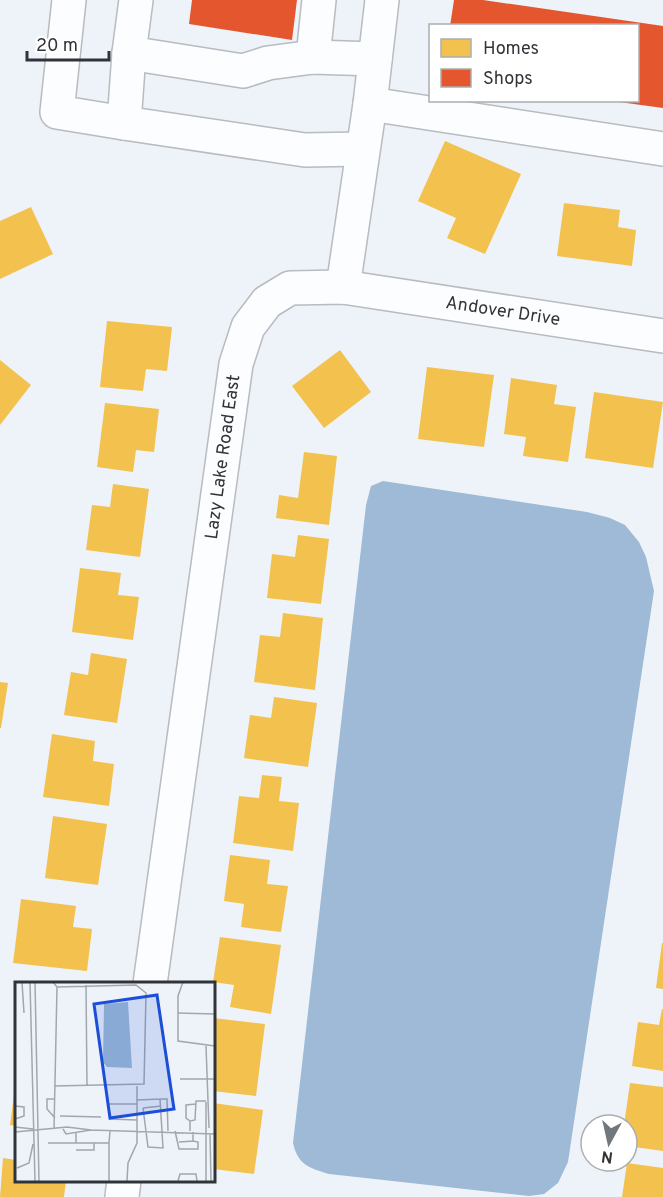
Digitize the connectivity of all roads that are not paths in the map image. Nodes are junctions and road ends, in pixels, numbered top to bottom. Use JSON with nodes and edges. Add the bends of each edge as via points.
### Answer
{"nodes":[{"id":1,"x":69,"y":0,"type":"edge"},
{"id":2,"x":136,"y":0,"type":"edge"},
{"id":3,"x":319,"y":0,"type":"edge"},
{"id":4,"x":382,"y":0,"type":"edge"},
{"id":5,"x":129,"y":53,"type":"junction"},
{"id":6,"x":313,"y":57,"type":"junction"},
{"id":7,"x":375,"y":60,"type":"junction"},
{"id":8,"x":370,"y":104,"type":"junction"},
{"id":9,"x":124,"y":123,"type":"junction"},
{"id":10,"x":362,"y":149,"type":"junction"},
{"id":11,"x":663,"y":149,"type":"edge"},
{"id":12,"x":343,"y":287,"type":"junction"},
{"id":13,"x":663,"y":336,"type":"edge"},
{"id":14,"x":150,"y":982,"type":"edge"},
{"id":15,"x":124,"y":1182,"type":"edge"},
{"id":16,"x":122,"y":1197,"type":"edge"}],
"edges":[{"from":1,"to":9,"type":"street","via":[[57,112]]},
{"from":2,"to":5,"type":"street"},
{"from":3,"to":6,"type":"street"},
{"from":4,"to":7,"type":"street"},
{"from":5,"to":6,"type":"street","via":[[243,71]]},
{"from":5,"to":9,"type":"street"},
{"from":6,"to":7,"type":"street"},
{"from":7,"to":8,"type":"street"},
{"from":8,"to":10,"type":"street"},
{"from":8,"to":11,"type":"street"},
{"from":9,"to":10,"type":"street","via":[[305,150]]},
{"from":10,"to":12,"type":"street"},
{"from":12,"to":13,"type":"street","name":"Andover Drive"},
{"from":12,"to":14,"type":"street","name":"Lazy Lake Road East","via":[[290,288],[267,302],[248,327],[236,364]]},
{"from":15,"to":16,"type":"street"}]}
